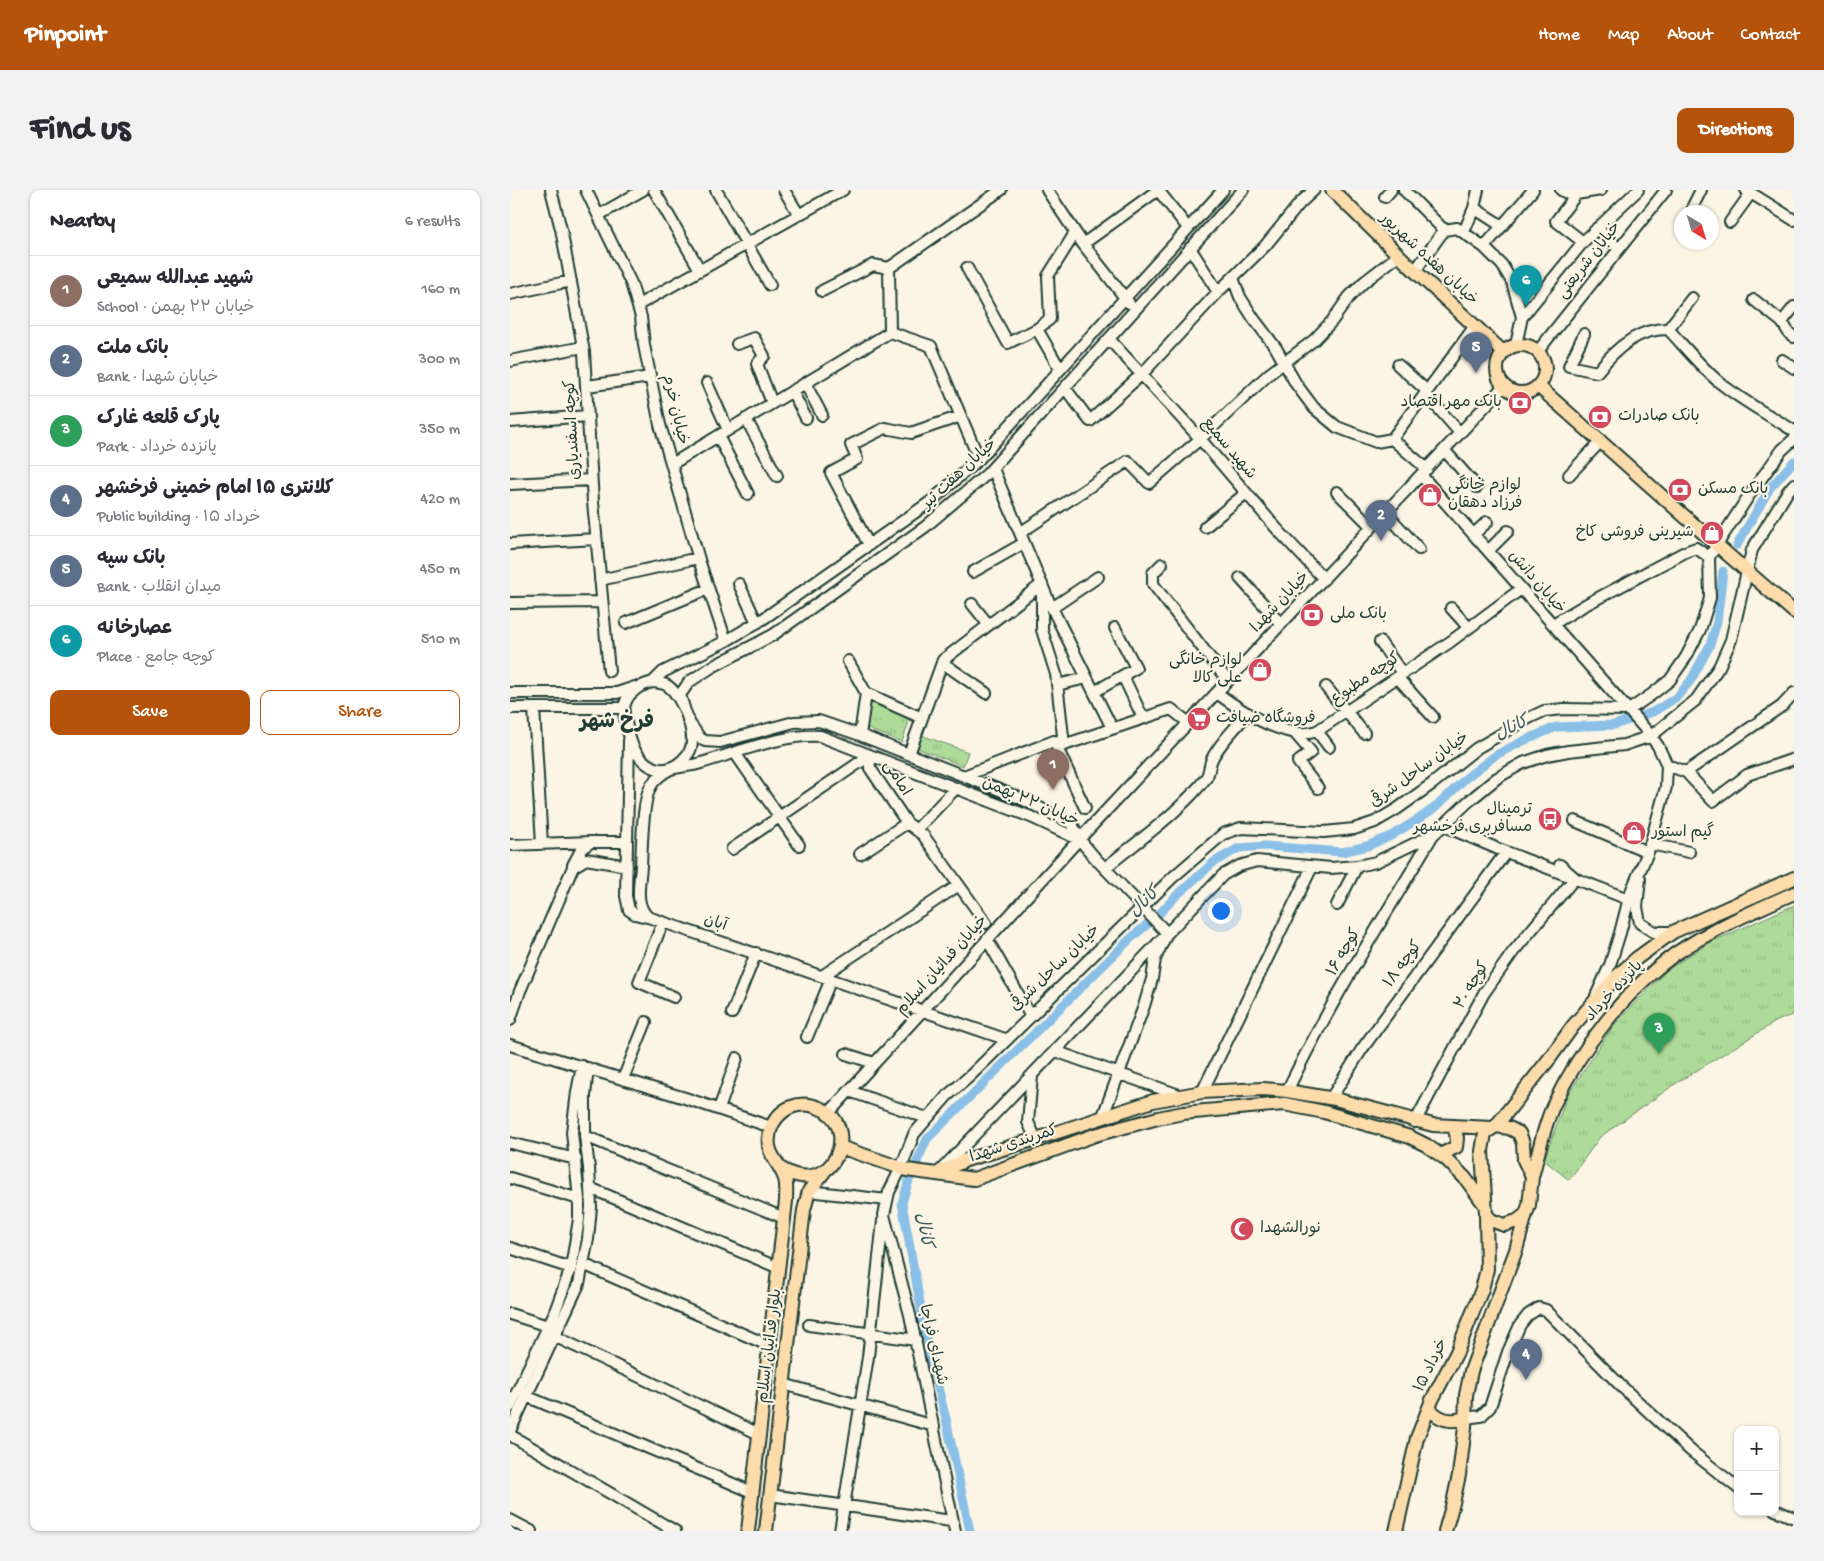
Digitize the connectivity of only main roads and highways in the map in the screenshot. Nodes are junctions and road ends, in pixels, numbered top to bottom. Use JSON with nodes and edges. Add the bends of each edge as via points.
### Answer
{"nodes":[{"id":1,"x":1332,"y":190,"type":"edge"},
{"id":2,"x":1503,"y":352,"type":"junction"},
{"id":3,"x":1538,"y":386,"type":"junction"},
{"id":4,"x":1794,"y":612,"type":"edge"},
{"id":5,"x":1794,"y":878,"type":"edge"},
{"id":6,"x":1794,"y":893,"type":"edge"},
{"id":7,"x":1454,"y":1126,"type":"junction"},
{"id":8,"x":1494,"y":1127,"type":"junction"},
{"id":9,"x":840,"y":1147,"type":"junction"},
{"id":10,"x":1440,"y":1155,"type":"junction"},
{"id":11,"x":780,"y":1168,"type":"junction"},
{"id":12,"x":824,"y":1171,"type":"junction"},
{"id":13,"x":934,"y":1173,"type":"junction"},
{"id":14,"x":1532,"y":1177,"type":"junction"},
{"id":15,"x":1486,"y":1210,"type":"junction"},
{"id":16,"x":1526,"y":1214,"type":"junction"},
{"id":17,"x":1429,"y":1408,"type":"junction"},
{"id":18,"x":1465,"y":1418,"type":"junction"},
{"id":19,"x":748,"y":1531,"type":"edge"},
{"id":20,"x":766,"y":1531,"type":"edge"},
{"id":21,"x":1396,"y":1531,"type":"edge"},
{"id":22,"x":1445,"y":1531,"type":"edge"}],
"edges":[{"from":1,"to":2,"type":"main road","name":"خیابان هفده شهریور"},
{"from":2,"to":3,"type":"main road","via":[[1496,365],[1496,373],[1504,386],[1517,393]]},
{"from":2,"to":3,"type":"main road","via":[[1524,344],[1538,351],[1545,372]]},
{"from":3,"to":4,"type":"main road"},
{"from":5,"to":8,"type":"main road","name":"پانزده خرداد","via":[[1673,932],[1637,958],[1573,1026]]},
{"from":6,"to":14,"type":"main road","name":"پانزده خرداد","via":[[1737,919],[1676,954],[1648,977],[1615,1012],[1573,1070],[1553,1106]]},
{"from":7,"to":8,"type":"main road","name":"کمربندی شهدا"},
{"from":7,"to":10,"type":"main road","via":[[1458,1138],[1456,1147]]},
{"from":7,"to":13,"type":"main road","name":"کمربندی شهدا","via":[[1415,1122],[1331,1098],[1287,1091],[1202,1092],[1153,1100]]},
{"from":8,"to":14,"type":"main road","name":"کمربندی شهدا","via":[[1519,1132],[1524,1160]]},
{"from":8,"to":15,"type":"main road","name":"پانزده خرداد","via":[[1485,1133],[1482,1151]]},
{"from":9,"to":11,"type":"main road","via":[[839,1129],[828,1114],[811,1105],[792,1107],[776,1118],[768,1138],[769,1149]]},
{"from":9,"to":12,"type":"main road","via":[[833,1163]]},
{"from":9,"to":13,"type":"main road","via":[[904,1169]]},
{"from":10,"to":13,"type":"main road","name":"کمربندی شهدا","via":[[1410,1137],[1284,1104],[1158,1118],[974,1178]]},
{"from":10,"to":15,"type":"main road","name":"کمربندی شهدا","via":[[1465,1178]]},
{"from":11,"to":12,"type":"main road","via":[[802,1177]]},
{"from":11,"to":19,"type":"main road","name":"بلوار فدائیان اسلام","via":[[785,1180],[786,1201]]},
{"from":12,"to":20,"type":"main road","name":"بلوار فدائیان اسلام","via":[[809,1191],[804,1210]]},
{"from":14,"to":16,"type":"main road","name":"پانزده خرداد"},
{"from":15,"to":16,"type":"main road","via":[[1491,1220],[1504,1225]]},
{"from":15,"to":17,"type":"main road","name":"۱۵ خرداد","via":[[1487,1269],[1482,1289],[1457,1352]]},
{"from":16,"to":18,"type":"main road","via":[[1471,1371]]},
{"from":17,"to":18,"type":"main road","via":[[1449,1421]]},
{"from":17,"to":21,"type":"main road","name":"۱۵ خرداد","via":[[1408,1470]]},
{"from":18,"to":22,"type":"main road","via":[[1459,1475]]}]}
